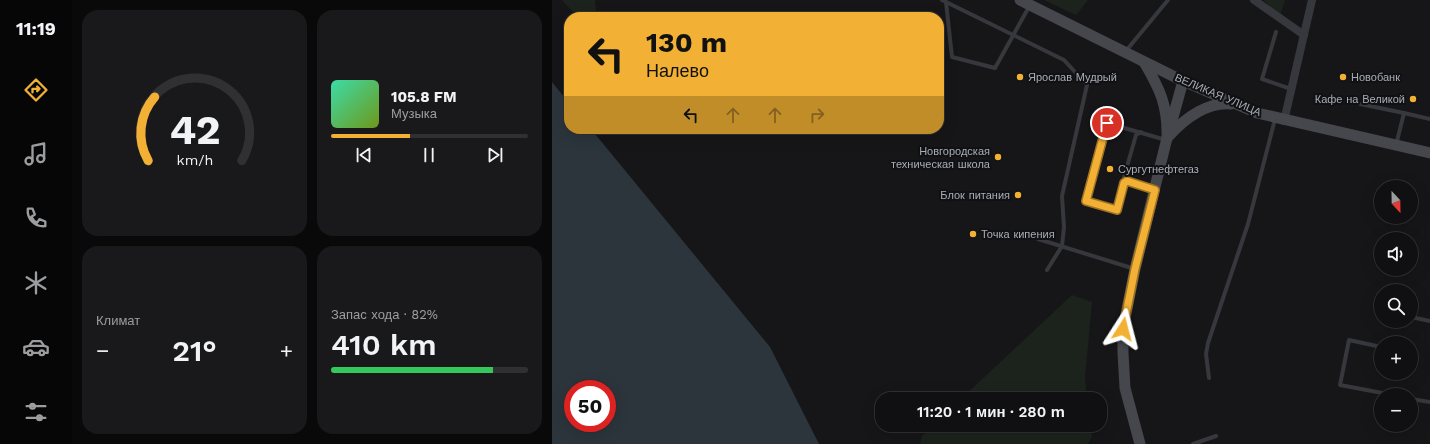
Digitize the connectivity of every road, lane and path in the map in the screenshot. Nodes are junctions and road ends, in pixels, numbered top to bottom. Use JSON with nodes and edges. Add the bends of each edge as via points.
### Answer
{"nodes":[{"id":1,"x":1168,"y":0,"type":"edge"},
{"id":2,"x":1255,"y":0,"type":"edge"},
{"id":3,"x":1312,"y":0,"type":"edge"},
{"id":4,"x":944,"y":1,"type":"edge"},
{"id":5,"x":1025,"y":2,"type":"edge"},
{"id":6,"x":1276,"y":32,"type":"dead end"},
{"id":7,"x":1304,"y":35,"type":"junction"},
{"id":8,"x":1013,"y":36,"type":"junction"},
{"id":9,"x":1125,"y":52,"type":"junction"},
{"id":10,"x":1144,"y":61,"type":"junction"},
{"id":11,"x":1183,"y":81,"type":"junction"},
{"id":12,"x":1291,"y":89,"type":"junction"},
{"id":13,"x":1360,"y":104,"type":"dead end"},
{"id":14,"x":1238,"y":106,"type":"junction"},
{"id":15,"x":1404,"y":113,"type":"junction"},
{"id":16,"x":1430,"y":119,"type":"edge"},
{"id":17,"x":1280,"y":120,"type":"junction"},
{"id":18,"x":1141,"y":132,"type":"junction"},
{"id":19,"x":1167,"y":139,"type":"junction"},
{"id":20,"x":1396,"y":145,"type":"junction"},
{"id":21,"x":1430,"y":153,"type":"edge"},
{"id":22,"x":1127,"y":181,"type":"junction"},
{"id":23,"x":1155,"y":190,"type":"junction"},
{"id":24,"x":1038,"y":239,"type":"dead end"},
{"id":25,"x":1062,"y":246,"type":"junction"},
{"id":26,"x":1135,"y":269,"type":"junction"},
{"id":27,"x":1047,"y":270,"type":"dead end"},
{"id":28,"x":1418,"y":318,"type":"edge"},
{"id":29,"x":1430,"y":321,"type":"edge"},
{"id":30,"x":1374,"y":345,"type":"edge"},
{"id":31,"x":1209,"y":378,"type":"dead end"},
{"id":32,"x":1374,"y":391,"type":"edge"},
{"id":33,"x":1418,"y":400,"type":"edge"},
{"id":34,"x":1430,"y":402,"type":"edge"},
{"id":35,"x":1216,"y":436,"type":"dead end"},
{"id":36,"x":1140,"y":444,"type":"edge"},
{"id":37,"x":1193,"y":444,"type":"edge"}],
"edges":[{"from":1,"to":9,"type":"lane"},
{"from":2,"to":7,"type":"street"},
{"from":3,"to":7,"type":"street"},
{"from":4,"to":8,"type":"lane"},
{"from":4,"to":8,"type":"lane","via":[[952,57],[995,68]]},
{"from":5,"to":8,"type":"lane"},
{"from":5,"to":9,"type":"main road","name":"ВЕЛИКАЯ УЛИЦА"},
{"from":6,"to":12,"type":"lane","via":[[1262,79]]},
{"from":7,"to":12,"type":"street"},
{"from":8,"to":25,"type":"lane","via":[[1064,60],[1087,85],[1062,196]]},
{"from":9,"to":10,"type":"main road","name":"ВЕЛИКАЯ УЛИЦА"},
{"from":10,"to":11,"type":"main road","name":"ВЕЛИКАЯ УЛИЦА"},
{"from":10,"to":19,"type":"main road","via":[[1162,95]]},
{"from":11,"to":14,"type":"main road","name":"ВЕЛИКАЯ УЛИЦА"},
{"from":11,"to":19,"type":"main road"},
{"from":12,"to":17,"type":"street"},
{"from":13,"to":15,"type":"lane"},
{"from":14,"to":17,"type":"main road","name":"ВЕЛИКАЯ УЛИЦА"},
{"from":14,"to":19,"type":"main road","via":[[1224,104],[1208,107],[1187,119]]},
{"from":15,"to":16,"type":"lane"},
{"from":15,"to":20,"type":"lane"},
{"from":17,"to":20,"type":"main road","name":"ВЕЛИКАЯ УЛИЦА"},
{"from":17,"to":31,"type":"lane","via":[[1208,343],[1206,354]]},
{"from":18,"to":19,"type":"lane"},
{"from":18,"to":22,"type":"lane","via":[[1136,136],[1124,177]]},
{"from":18,"to":22,"type":"lane","via":[[1107,123],[1086,201],[1117,210],[1120,192]]},
{"from":19,"to":23,"type":"main road"},
{"from":20,"to":21,"type":"main road","name":"ВЕЛИКАЯ УЛИЦА"},
{"from":22,"to":23,"type":"lane"},
{"from":23,"to":26,"type":"main road"},
{"from":24,"to":25,"type":"lane"},
{"from":25,"to":26,"type":"lane"},
{"from":25,"to":27,"type":"lane"},
{"from":26,"to":36,"type":"main road","via":[[1124,321],[1123,353],[1127,397]]},
{"from":28,"to":29,"type":"lane"},
{"from":30,"to":32,"type":"lane","via":[[1349,340],[1340,385]]},
{"from":33,"to":34,"type":"lane"},
{"from":35,"to":37,"type":"lane"}]}
